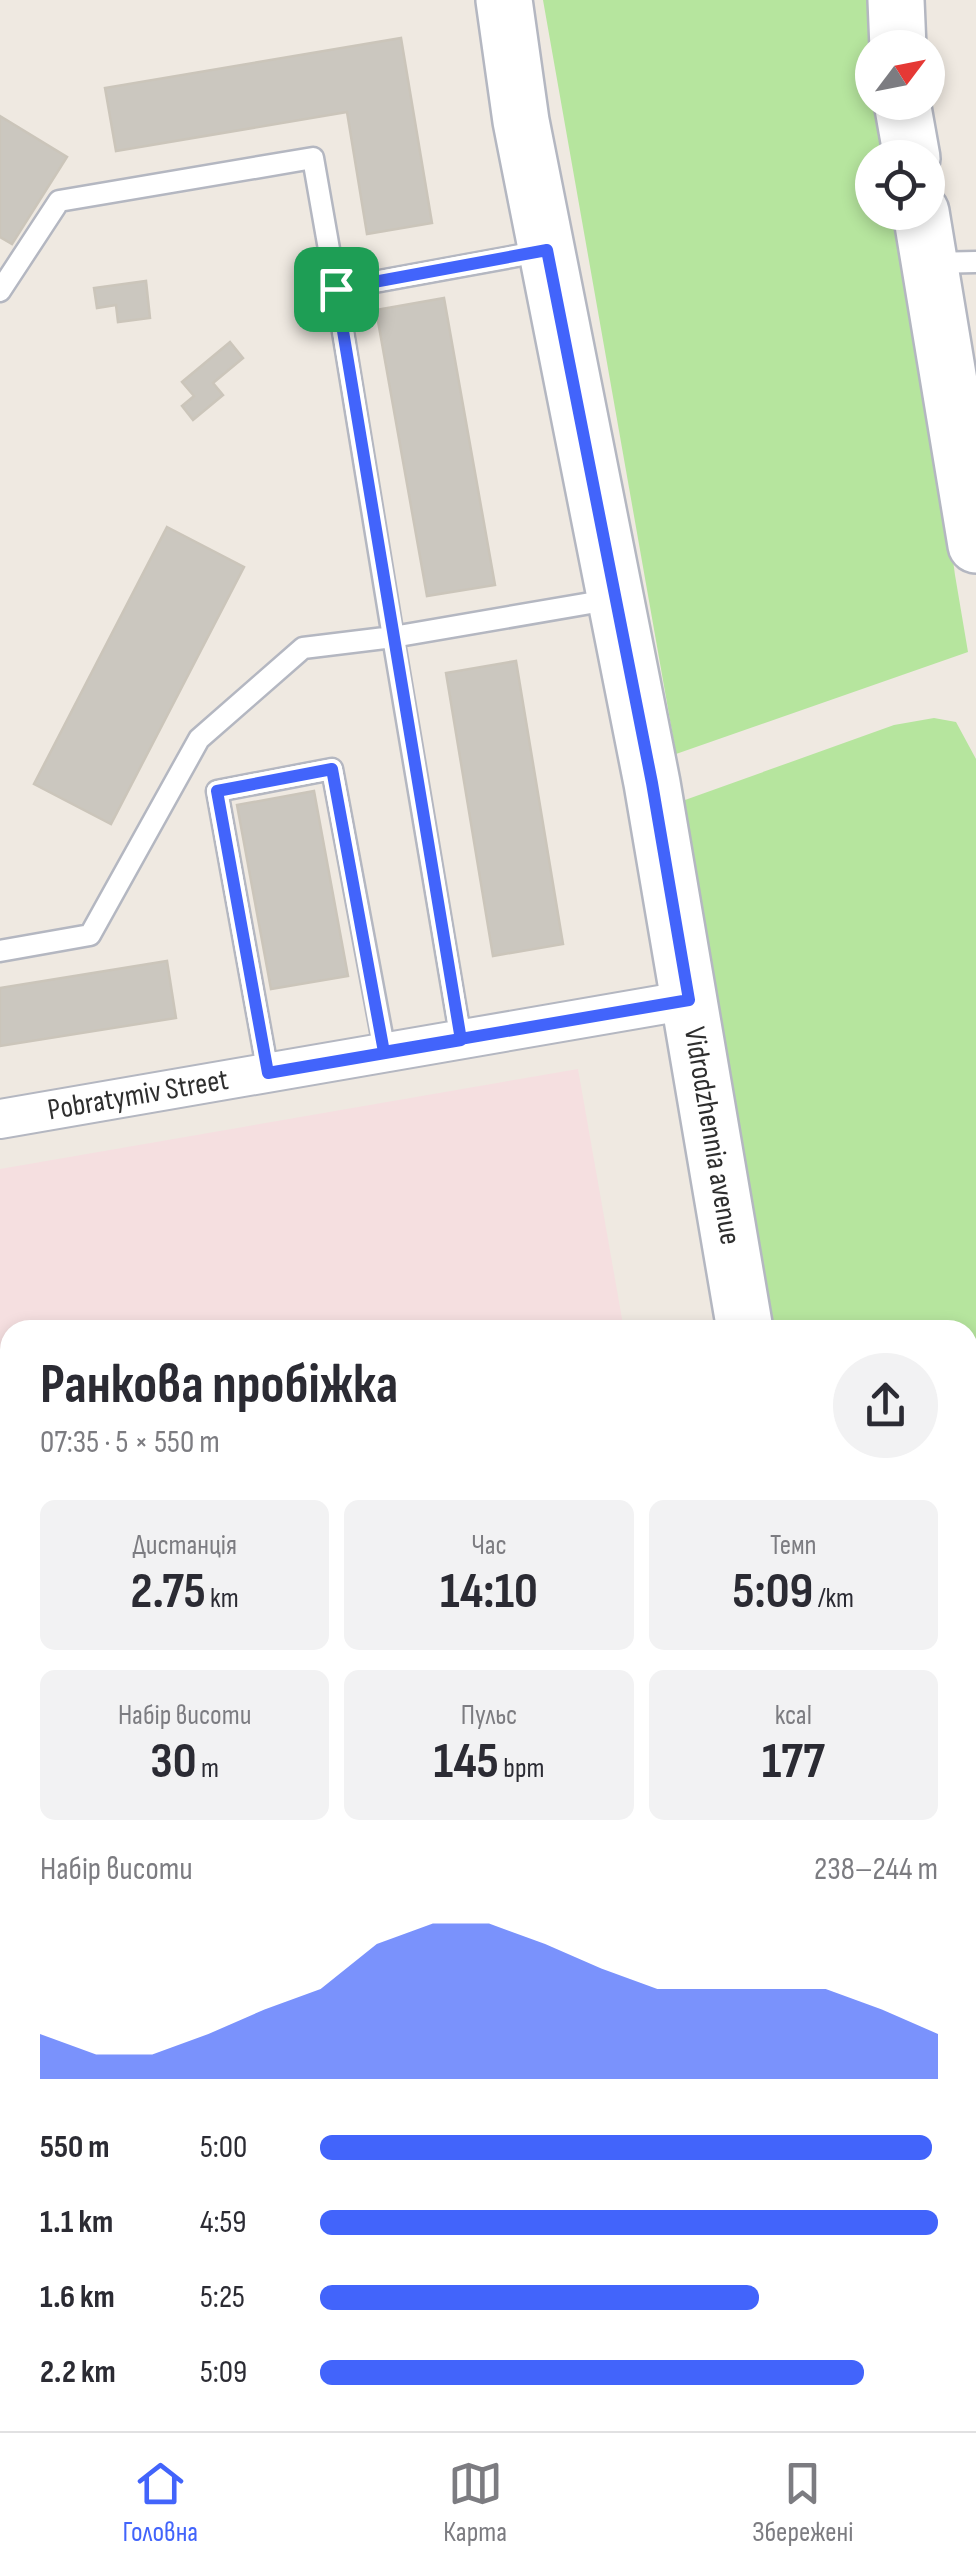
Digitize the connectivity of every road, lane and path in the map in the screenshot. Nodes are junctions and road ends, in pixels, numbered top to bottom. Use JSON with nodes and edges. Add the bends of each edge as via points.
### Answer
{"nodes":[{"id":1,"x":504,"y":0,"type":"edge"},
{"id":2,"x":896,"y":0,"type":"edge"},
{"id":3,"x":897,"y":30,"type":"edge"},
{"id":4,"x":942,"y":246,"type":"edge"},
{"id":5,"x":547,"y":250,"type":"junction"},
{"id":6,"x":336,"y":289,"type":"junction"},
{"id":7,"x":0,"y":291,"type":"edge"},
{"id":8,"x":976,"y":545,"type":"edge"},
{"id":9,"x":616,"y":599,"type":"junction"},
{"id":10,"x":393,"y":636,"type":"junction"},
{"id":11,"x":0,"y":951,"type":"edge"},
{"id":12,"x":689,"y":1000,"type":"junction"},
{"id":13,"x":461,"y":1040,"type":"junction"},
{"id":14,"x":384,"y":1052,"type":"junction"},
{"id":15,"x":268,"y":1073,"type":"junction"},
{"id":16,"x":0,"y":1119,"type":"edge"},
{"id":17,"x":743,"y":1320,"type":"edge"}],
"edges":[{"from":1,"to":5,"type":"main road","name":"Vidrodzhennia avenue"},
{"from":2,"to":3,"type":"main road"},
{"from":4,"to":8,"type":"main road"},
{"from":5,"to":6,"type":"lane"},
{"from":5,"to":9,"type":"main road","name":"Vidrodzhennia avenue"},
{"from":6,"to":7,"type":"lane","via":[[313,158],[59,201]]},
{"from":6,"to":10,"type":"lane"},
{"from":9,"to":10,"type":"lane"},
{"from":9,"to":12,"type":"main road","name":"Vidrodzhennia avenue"},
{"from":10,"to":11,"type":"lane","via":[[303,648],[198,739],[90,935]]},
{"from":10,"to":13,"type":"lane"},
{"from":12,"to":13,"type":"street","name":"Pobratymiv Street"},
{"from":12,"to":17,"type":"main road","name":"Vidrodzhennia avenue"},
{"from":13,"to":14,"type":"street","name":"Pobratymiv Street"},
{"from":14,"to":15,"type":"street","name":"Pobratymiv Street"},
{"from":14,"to":15,"type":"lane","via":[[332,769],[217,791]]},
{"from":15,"to":16,"type":"street","name":"Pobratymiv Street"}]}
